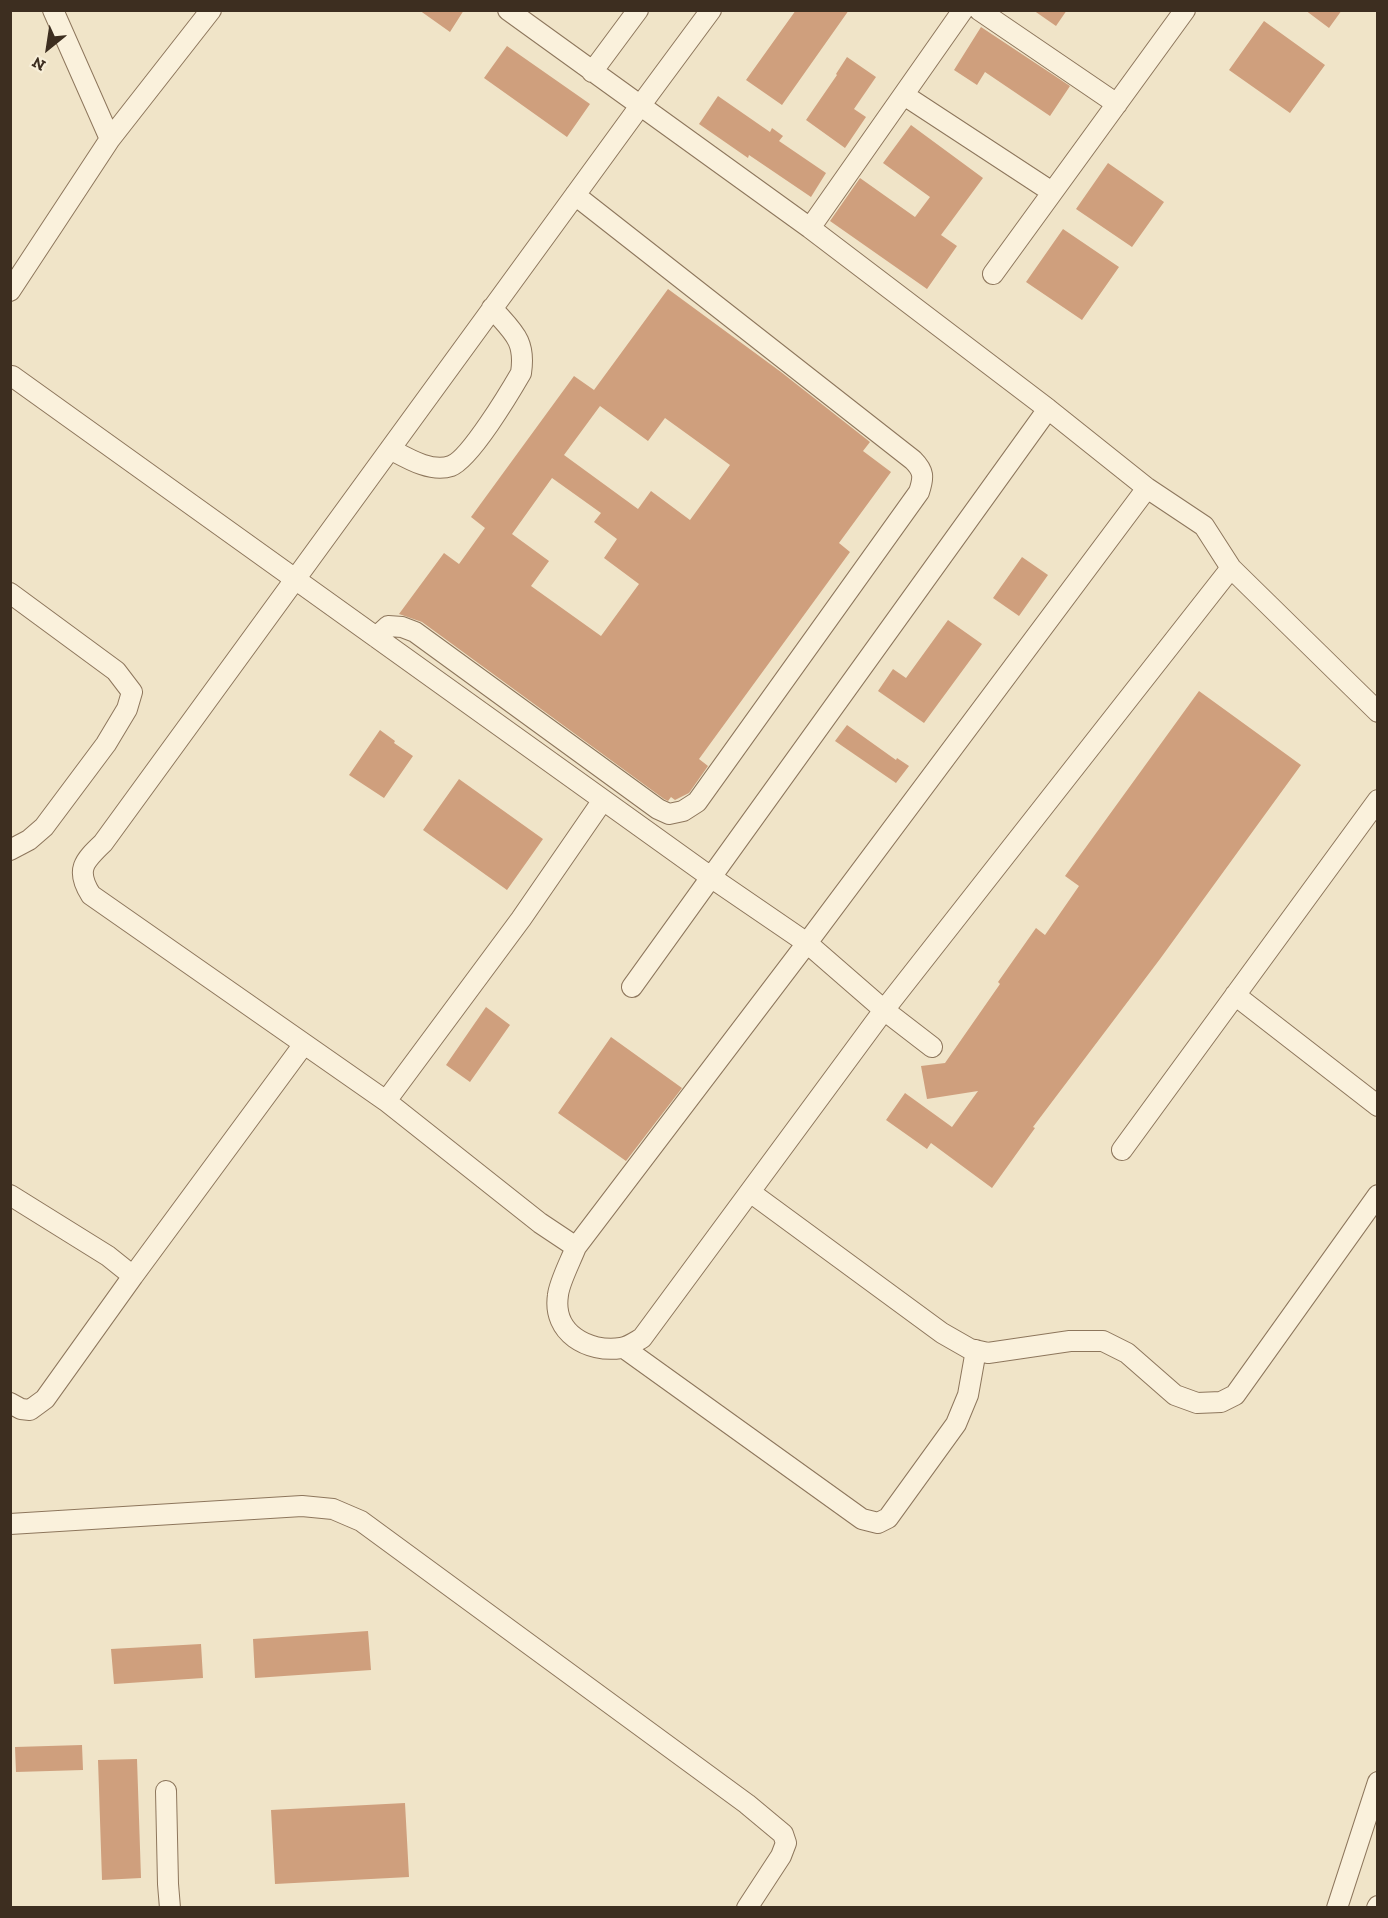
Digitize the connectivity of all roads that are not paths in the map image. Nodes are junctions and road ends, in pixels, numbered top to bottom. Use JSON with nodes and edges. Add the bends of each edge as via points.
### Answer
{"nodes":[{"id":1,"x":53,"y":10,"type":"edge"},
{"id":2,"x":211,"y":10,"type":"edge"},
{"id":3,"x":508,"y":10,"type":"edge"},
{"id":4,"x":638,"y":10,"type":"edge"},
{"id":5,"x":711,"y":10,"type":"edge"},
{"id":6,"x":963,"y":10,"type":"edge"},
{"id":7,"x":980,"y":10,"type":"edge"},
{"id":8,"x":1185,"y":10,"type":"edge"},
{"id":9,"x":592,"y":72,"type":"junction"},
{"id":10,"x":904,"y":95,"type":"junction"},
{"id":11,"x":1118,"y":105,"type":"junction"},
{"id":12,"x":640,"y":106,"type":"junction"},
{"id":13,"x":110,"y":139,"type":"junction"},
{"id":14,"x":1052,"y":192,"type":"junction"},
{"id":15,"x":575,"y":195,"type":"junction"},
{"id":16,"x":810,"y":228,"type":"junction"},
{"id":17,"x":993,"y":274,"type":"dead end"},
{"id":18,"x":10,"y":291,"type":"edge"},
{"id":19,"x":492,"y":308,"type":"junction"},
{"id":20,"x":12,"y":376,"type":"dead end"},
{"id":21,"x":1048,"y":410,"type":"junction"},
{"id":22,"x":390,"y":449,"type":"junction"},
{"id":23,"x":1147,"y":488,"type":"junction"},
{"id":24,"x":1231,"y":568,"type":"junction"},
{"id":25,"x":295,"y":579,"type":"junction"},
{"id":26,"x":12,"y":596,"type":"edge"},
{"id":27,"x":376,"y":637,"type":"junction"},
{"id":28,"x":1377,"y":712,"type":"edge"},
{"id":29,"x":603,"y":800,"type":"junction"},
{"id":30,"x":1377,"y":800,"type":"edge"},
{"id":31,"x":10,"y":850,"type":"edge"},
{"id":32,"x":712,"y":878,"type":"junction"},
{"id":33,"x":807,"y":943,"type":"junction"},
{"id":34,"x":632,"y":987,"type":"dead end"},
{"id":35,"x":1235,"y":995,"type":"junction"},
{"id":36,"x":884,"y":1010,"type":"junction"},
{"id":37,"x":304,"y":1044,"type":"junction"},
{"id":38,"x":932,"y":1047,"type":"dead end"},
{"id":39,"x":386,"y":1101,"type":"junction"},
{"id":40,"x":1377,"y":1106,"type":"edge"},
{"id":41,"x":1122,"y":1150,"type":"dead end"},
{"id":42,"x":750,"y":1192,"type":"junction"},
{"id":43,"x":10,"y":1195,"type":"edge"},
{"id":44,"x":1377,"y":1195,"type":"edge"},
{"id":45,"x":576,"y":1247,"type":"junction"},
{"id":46,"x":133,"y":1276,"type":"junction"},
{"id":47,"x":624,"y":1348,"type":"junction"},
{"id":48,"x":976,"y":1350,"type":"junction"},
{"id":49,"x":10,"y":1403,"type":"edge"},
{"id":50,"x":10,"y":1524,"type":"edge"},
{"id":51,"x":1377,"y":1782,"type":"edge"},
{"id":52,"x":166,"y":1791,"type":"dead end"},
{"id":53,"x":170,"y":1908,"type":"edge"},
{"id":54,"x":747,"y":1908,"type":"edge"},
{"id":55,"x":1337,"y":1908,"type":"edge"}],
"edges":[{"from":1,"to":13,"type":"street"},
{"from":2,"to":13,"type":"street"},
{"from":3,"to":9,"type":"street"},
{"from":4,"to":9,"type":"street"},
{"from":5,"to":12,"type":"street"},
{"from":6,"to":10,"type":"street"},
{"from":7,"to":11,"type":"street"},
{"from":8,"to":11,"type":"street"},
{"from":9,"to":12,"type":"street"},
{"from":10,"to":14,"type":"street"},
{"from":10,"to":16,"type":"street"},
{"from":11,"to":14,"type":"street"},
{"from":12,"to":15,"type":"street"},
{"from":12,"to":16,"type":"street"},
{"from":13,"to":18,"type":"street"},
{"from":14,"to":17,"type":"street"},
{"from":15,"to":19,"type":"street"},
{"from":15,"to":27,"type":"street","via":[[913,460],[921,468],[923,481],[919,492],[697,802],[669,814],[415,632],[388,626]]},
{"from":16,"to":21,"type":"street"},
{"from":19,"to":22,"type":"street"},
{"from":19,"to":22,"type":"street","via":[[519,338],[521,373],[466,456],[452,465],[439,467],[414,462]]},
{"from":20,"to":25,"type":"street"},
{"from":21,"to":23,"type":"street"},
{"from":21,"to":32,"type":"street"},
{"from":22,"to":25,"type":"street"},
{"from":23,"to":24,"type":"street","via":[[1204,526]]},
{"from":23,"to":33,"type":"street"},
{"from":24,"to":28,"type":"street"},
{"from":24,"to":36,"type":"street"},
{"from":25,"to":27,"type":"street"},
{"from":25,"to":37,"type":"street","via":[[103,843],[87,857],[83,870],[84,883],[101,903]]},
{"from":26,"to":31,"type":"street","via":[[116,671],[132,692],[127,709],[106,744],[44,827]]},
{"from":27,"to":29,"type":"street"},
{"from":29,"to":32,"type":"street"},
{"from":29,"to":39,"type":"street","via":[[521,919]]},
{"from":30,"to":35,"type":"street"},
{"from":32,"to":33,"type":"street"},
{"from":32,"to":34,"type":"street"},
{"from":33,"to":36,"type":"street"},
{"from":33,"to":45,"type":"street"},
{"from":35,"to":40,"type":"street"},
{"from":35,"to":41,"type":"street"},
{"from":36,"to":38,"type":"street"},
{"from":36,"to":42,"type":"street"},
{"from":37,"to":39,"type":"street"},
{"from":37,"to":46,"type":"street"},
{"from":39,"to":45,"type":"street"},
{"from":42,"to":47,"type":"street","via":[[642,1338]]},
{"from":42,"to":48,"type":"street","via":[[942,1332]]},
{"from":43,"to":46,"type":"street"},
{"from":44,"to":48,"type":"street","via":[[1235,1395],[1221,1402],[1197,1403],[1175,1395],[1127,1353],[1103,1341],[1070,1341],[988,1353]]},
{"from":45,"to":47,"type":"street","via":[[558,1295],[559,1319],[574,1339],[600,1350]]},
{"from":46,"to":49,"type":"street","via":[[45,1399],[30,1410]]},
{"from":47,"to":48,"type":"street","via":[[862,1519],[878,1523],[888,1518],[956,1424],[968,1395]]},
{"from":50,"to":54,"type":"street","via":[[302,1506],[333,1509],[361,1521],[783,1834],[786,1843],[781,1857]]},
{"from":51,"to":55,"type":"street"},
{"from":52,"to":53,"type":"street"}]}
